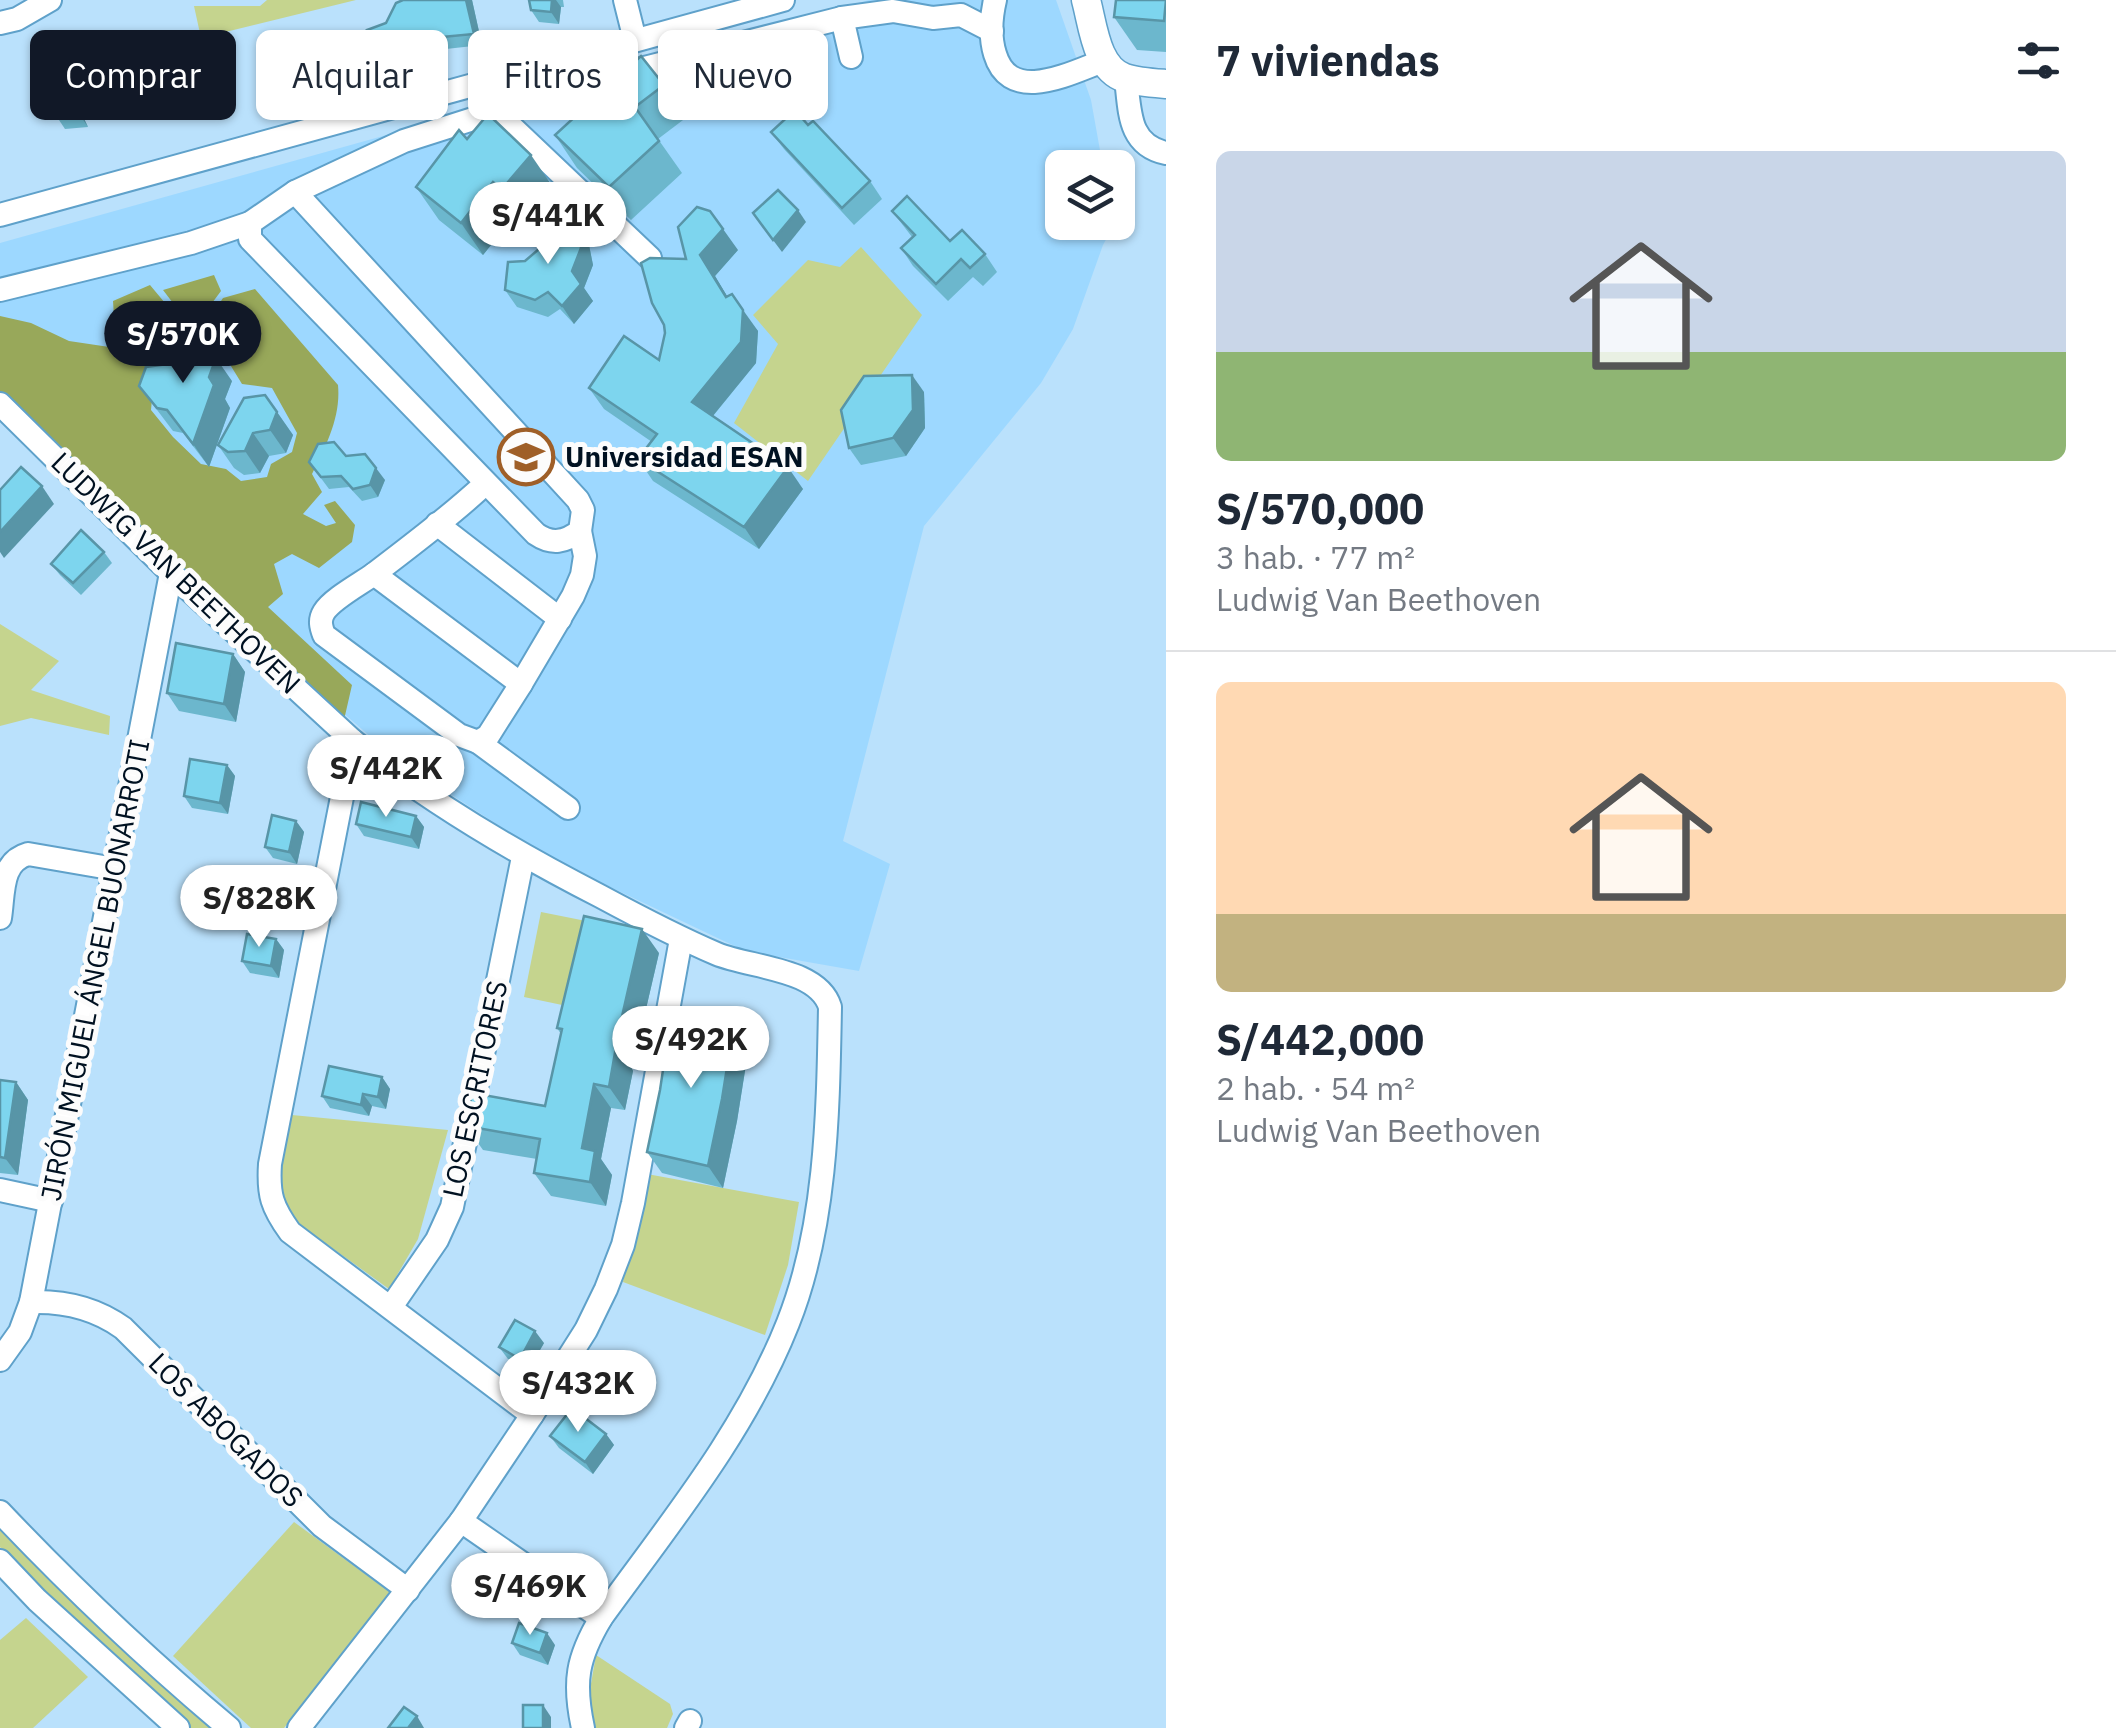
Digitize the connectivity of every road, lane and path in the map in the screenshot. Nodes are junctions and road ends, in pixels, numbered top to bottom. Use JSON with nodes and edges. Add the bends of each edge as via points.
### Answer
{"nodes":[{"id":1,"x":50,"y":0,"type":"edge"},
{"id":2,"x":625,"y":0,"type":"edge"},
{"id":3,"x":783,"y":0,"type":"edge"},
{"id":4,"x":893,"y":0,"type":"edge"},
{"id":5,"x":995,"y":0,"type":"edge"},
{"id":6,"x":1086,"y":0,"type":"edge"},
{"id":7,"x":842,"y":18,"type":"junction"},
{"id":8,"x":0,"y":22,"type":"edge"},
{"id":9,"x":632,"y":30,"type":"edge"},
{"id":10,"x":992,"y":31,"type":"junction"},
{"id":11,"x":638,"y":39,"type":"edge"},
{"id":12,"x":851,"y":57,"type":"dead end"},
{"id":13,"x":1103,"y":61,"type":"junction"},
{"id":14,"x":638,"y":70,"type":"edge"},
{"id":15,"x":1126,"y":79,"type":"junction"},
{"id":16,"x":1166,"y":84,"type":"edge"},
{"id":17,"x":468,"y":86,"type":"edge"},
{"id":18,"x":471,"y":120,"type":"edge"},
{"id":19,"x":504,"y":120,"type":"edge"},
{"id":20,"x":1166,"y":154,"type":"edge"},
{"id":21,"x":295,"y":192,"type":"junction"},
{"id":22,"x":0,"y":215,"type":"edge"},
{"id":23,"x":250,"y":223,"type":"junction"},
{"id":24,"x":650,"y":258,"type":"edge"},
{"id":25,"x":0,"y":290,"type":"edge"},
{"id":26,"x":0,"y":404,"type":"edge"},
{"id":27,"x":485,"y":484,"type":"junction"},
{"id":28,"x":437,"y":524,"type":"junction"},
{"id":29,"x":580,"y":530,"type":"junction"},
{"id":30,"x":172,"y":573,"type":"junction"},
{"id":31,"x":374,"y":574,"type":"junction"},
{"id":32,"x":560,"y":618,"type":"junction"},
{"id":33,"x":521,"y":684,"type":"junction"},
{"id":34,"x":353,"y":741,"type":"junction"},
{"id":35,"x":478,"y":742,"type":"junction"},
{"id":36,"x":568,"y":808,"type":"dead end"},
{"id":37,"x":523,"y":856,"type":"junction"},
{"id":38,"x":115,"y":868,"type":"junction"},
{"id":39,"x":0,"y":918,"type":"edge"},
{"id":40,"x":682,"y":939,"type":"junction"},
{"id":41,"x":0,"y":1190,"type":"edge"},
{"id":42,"x":51,"y":1201,"type":"junction"},
{"id":43,"x":31,"y":1302,"type":"junction"},
{"id":44,"x":392,"y":1307,"type":"junction"},
{"id":45,"x":0,"y":1360,"type":"edge"},
{"id":46,"x":532,"y":1415,"type":"junction"},
{"id":47,"x":0,"y":1512,"type":"edge"},
{"id":48,"x":461,"y":1521,"type":"junction"},
{"id":49,"x":0,"y":1562,"type":"edge"},
{"id":50,"x":408,"y":1590,"type":"junction"},
{"id":51,"x":601,"y":1618,"type":"junction"},
{"id":52,"x":178,"y":1728,"type":"edge"},
{"id":53,"x":228,"y":1728,"type":"edge"},
{"id":54,"x":299,"y":1728,"type":"edge"},
{"id":55,"x":582,"y":1728,"type":"edge"}],
"edges":[{"from":1,"to":8,"type":"street"},
{"from":2,"to":9,"type":"street"},
{"from":3,"to":11,"type":"street"},
{"from":4,"to":7,"type":"street"},
{"from":5,"to":10,"type":"street"},
{"from":6,"to":13,"type":"main road"},
{"from":7,"to":10,"type":"street","via":[[892,11],[961,15]]},
{"from":7,"to":12,"type":"street"},
{"from":7,"to":14,"type":"street"},
{"from":10,"to":13,"type":"street","via":[[996,58],[1014,80],[1058,77]]},
{"from":13,"to":15,"type":"main road"},
{"from":15,"to":16,"type":"main road"},
{"from":15,"to":20,"type":"street","via":[[1134,128],[1152,150]]},
{"from":17,"to":22,"type":"street"},
{"from":18,"to":21,"type":"street","via":[[404,141]]},
{"from":19,"to":24,"type":"street"},
{"from":21,"to":23,"type":"street"},
{"from":21,"to":29,"type":"street","via":[[578,500]]},
{"from":23,"to":25,"type":"street"},
{"from":23,"to":27,"type":"street","via":[[250,240]]},
{"from":26,"to":30,"type":"street","name":"LUDWIG VAN BEETHOVEN"},
{"from":27,"to":28,"type":"street"},
{"from":27,"to":29,"type":"street","via":[[545,540],[569,540]]},
{"from":28,"to":31,"type":"street"},
{"from":28,"to":32,"type":"street"},
{"from":29,"to":32,"type":"street","via":[[582,575]]},
{"from":30,"to":34,"type":"street","name":"LUDWIG VAN BEETHOVEN"},
{"from":30,"to":38,"type":"street","name":"JIRÓN MIGUEL ÁNGEL BUONARROTI"},
{"from":31,"to":33,"type":"street"},
{"from":31,"to":35,"type":"street","via":[[327,608],[320,621],[324,635],[459,735]]},
{"from":32,"to":33,"type":"street"},
{"from":33,"to":35,"type":"street"},
{"from":34,"to":37,"type":"street","name":"LUDWIG VAN BEETHOVEN"},
{"from":34,"to":44,"type":"street","via":[[268,1190],[290,1232]]},
{"from":35,"to":36,"type":"street"},
{"from":37,"to":40,"type":"street","name":"LUDWIG VAN BEETHOVEN"},
{"from":37,"to":44,"type":"street","name":"LOS ESCRITORES","via":[[452,1207]]},
{"from":38,"to":39,"type":"street","via":[[28,854],[17,858],[8,868]]},
{"from":38,"to":42,"type":"street","name":"JIRÓN MIGUEL ÁNGEL BUONARROTI"},
{"from":40,"to":46,"type":"street","via":[[623,1246],[586,1330]]},
{"from":40,"to":51,"type":"street","name":"LUDWIG VAN BEETHOVEN","via":[[803,978],[826,995],[828,1121],[807,1258],[766,1374]]},
{"from":41,"to":42,"type":"street"},
{"from":42,"to":43,"type":"street","name":"JIRÓN MIGUEL ÁNGEL BUONARROTI"},
{"from":43,"to":45,"type":"street","name":"JIRÓN MIGUEL ÁNGEL BUONARROTI"},
{"from":43,"to":50,"type":"street","name":"LOS ABOGADOS","via":[[77,1307],[123,1328],[322,1526]]},
{"from":44,"to":46,"type":"street"},
{"from":46,"to":48,"type":"street"},
{"from":47,"to":53,"type":"street","via":[[60,1576]]},
{"from":48,"to":50,"type":"street"},
{"from":48,"to":51,"type":"street"},
{"from":49,"to":52,"type":"street"},
{"from":50,"to":54,"type":"street"},
{"from":51,"to":55,"type":"street","via":[[580,1663]]}]}
